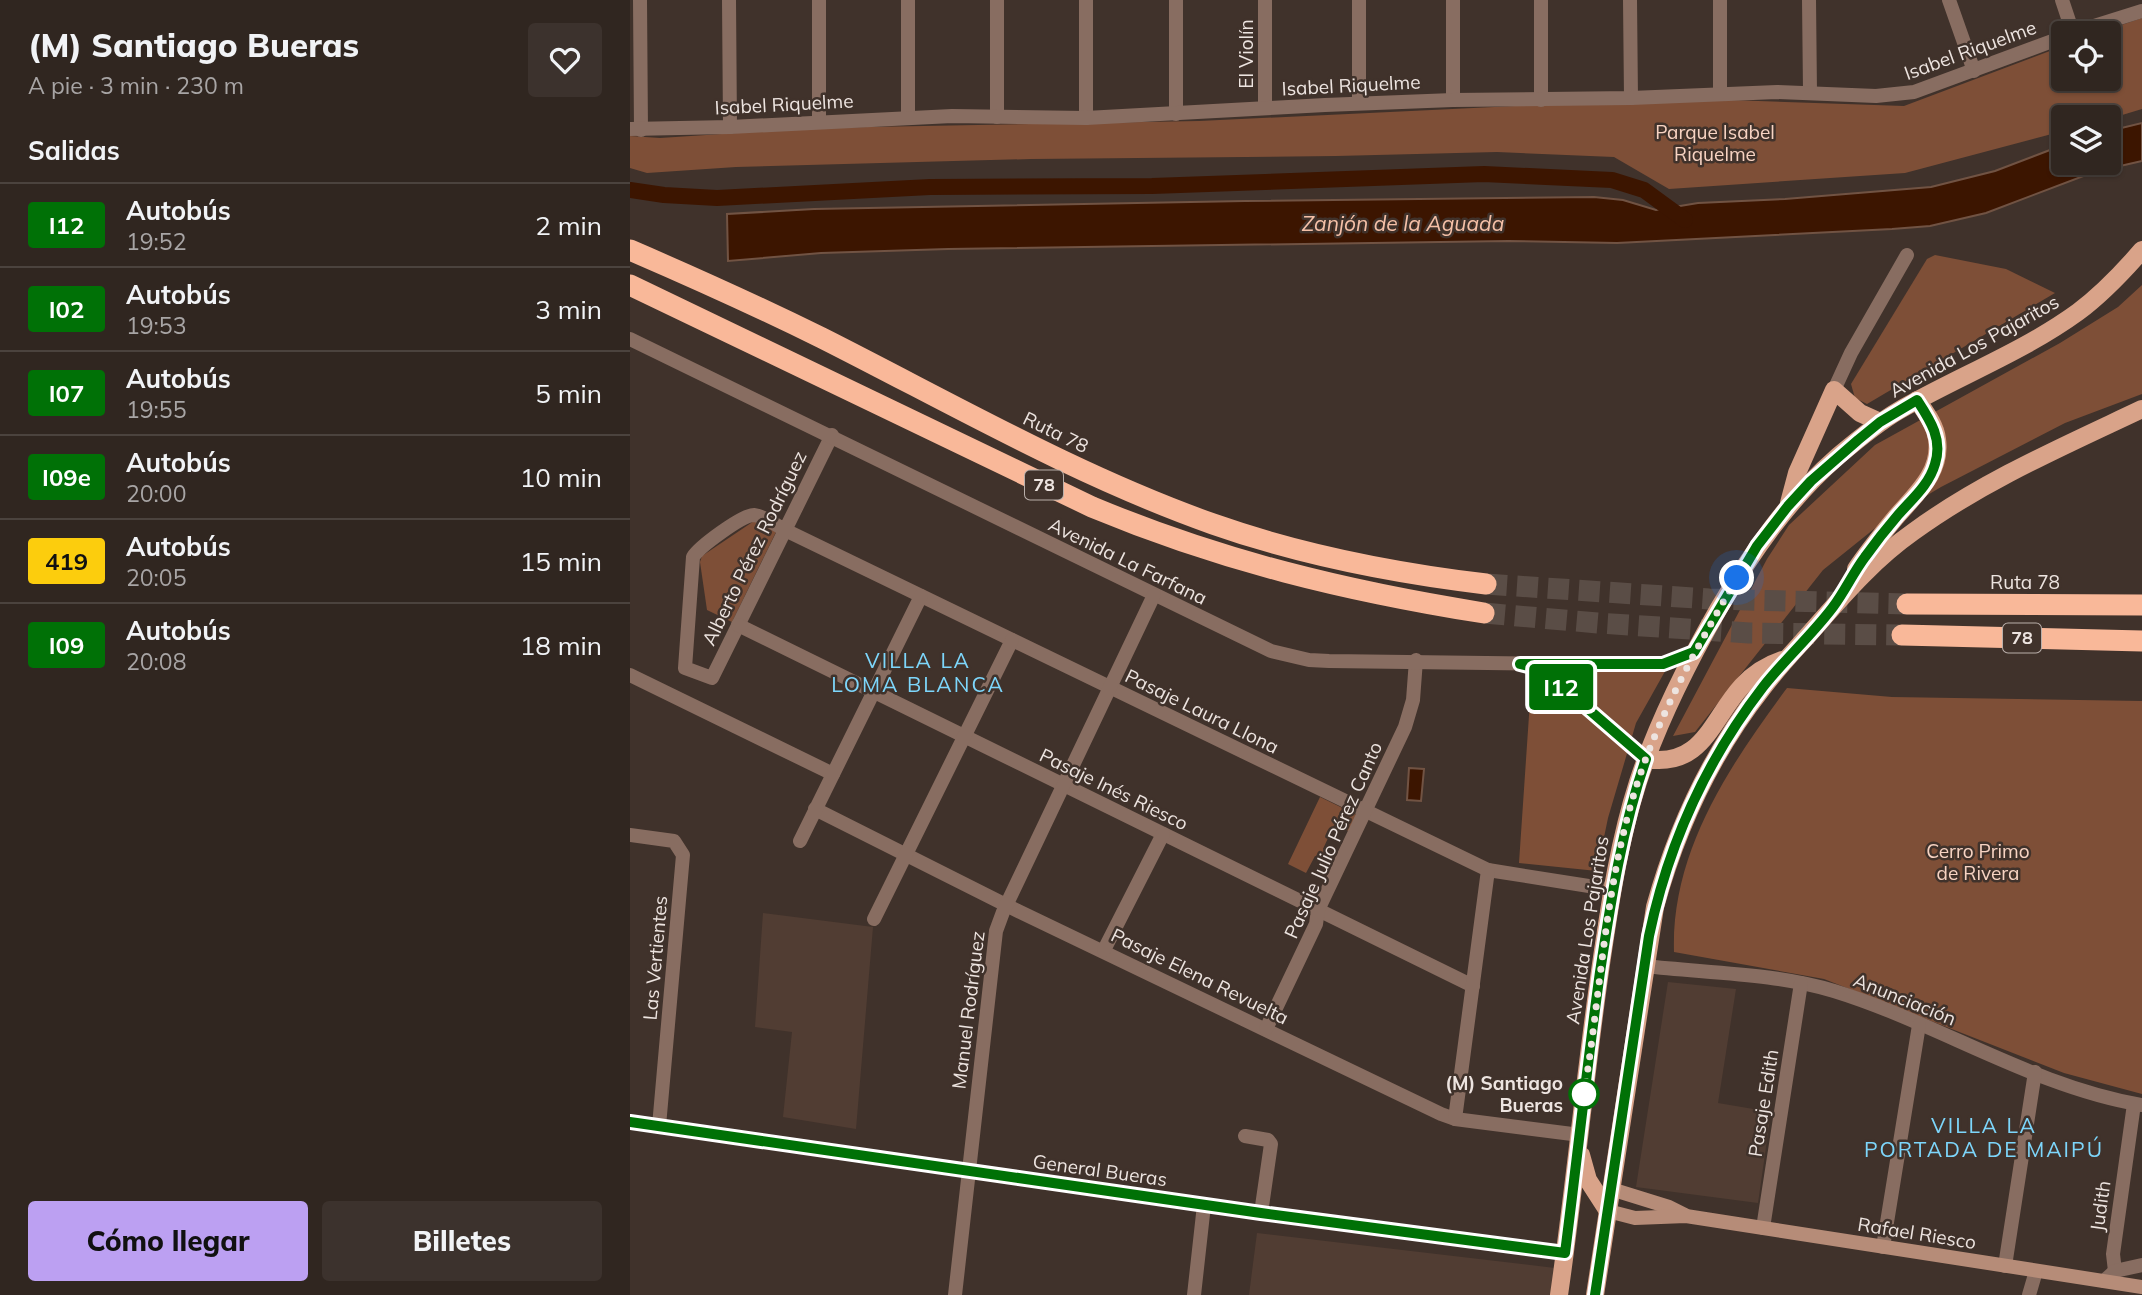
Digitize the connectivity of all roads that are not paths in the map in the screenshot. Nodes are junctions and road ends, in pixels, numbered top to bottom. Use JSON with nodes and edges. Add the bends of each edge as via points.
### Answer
{"nodes":[{"id":1,"x":640,"y":0,"type":"edge"},
{"id":2,"x":729,"y":0,"type":"edge"},
{"id":3,"x":819,"y":0,"type":"edge"},
{"id":4,"x":908,"y":0,"type":"edge"},
{"id":5,"x":997,"y":0,"type":"edge"},
{"id":6,"x":1086,"y":0,"type":"edge"},
{"id":7,"x":1176,"y":0,"type":"edge"},
{"id":8,"x":1265,"y":0,"type":"edge"},
{"id":9,"x":1359,"y":0,"type":"edge"},
{"id":10,"x":1453,"y":0,"type":"edge"},
{"id":11,"x":1541,"y":0,"type":"edge"},
{"id":12,"x":1630,"y":0,"type":"edge"},
{"id":13,"x":1720,"y":0,"type":"edge"},
{"id":14,"x":1809,"y":0,"type":"edge"},
{"id":15,"x":1949,"y":0,"type":"edge"},
{"id":16,"x":2062,"y":0,"type":"edge"},
{"id":17,"x":2142,"y":11,"type":"edge"},
{"id":18,"x":2069,"y":21,"type":"edge"},
{"id":19,"x":2111,"y":21,"type":"edge"},
{"id":20,"x":2051,"y":42,"type":"edge"},
{"id":21,"x":1974,"y":71,"type":"junction"},
{"id":22,"x":1810,"y":92,"type":"junction"},
{"id":23,"x":1720,"y":93,"type":"junction"},
{"id":24,"x":1631,"y":98,"type":"junction"},
{"id":25,"x":1453,"y":100,"type":"junction"},
{"id":26,"x":1541,"y":100,"type":"junction"},
{"id":27,"x":1359,"y":103,"type":"junction"},
{"id":28,"x":1265,"y":108,"type":"junction"},
{"id":29,"x":1176,"y":114,"type":"junction"},
{"id":30,"x":997,"y":117,"type":"junction"},
{"id":31,"x":908,"y":118,"type":"junction"},
{"id":32,"x":1086,"y":118,"type":"junction"},
{"id":33,"x":819,"y":121,"type":"junction"},
{"id":34,"x":730,"y":127,"type":"junction"},
{"id":35,"x":636,"y":130,"type":"edge"},
{"id":36,"x":630,"y":250,"type":"edge"},
{"id":37,"x":2142,"y":250,"type":"edge"},
{"id":38,"x":1906,"y":255,"type":"dead end"},
{"id":39,"x":630,"y":285,"type":"edge"},
{"id":40,"x":631,"y":341,"type":"edge"},
{"id":41,"x":1834,"y":390,"type":"junction"},
{"id":42,"x":1917,"y":400,"type":"junction"},
{"id":43,"x":2142,"y":409,"type":"edge"},
{"id":44,"x":1880,"y":422,"type":"junction"},
{"id":45,"x":832,"y":435,"type":"junction"},
{"id":46,"x":1788,"y":506,"type":"junction"},
{"id":47,"x":785,"y":530,"type":"junction"},
{"id":48,"x":1486,"y":584,"type":"tunnel mouth"},
{"id":49,"x":1154,"y":595,"type":"junction"},
{"id":50,"x":921,"y":596,"type":"junction"},
{"id":51,"x":1907,"y":604,"type":"tunnel mouth"},
{"id":52,"x":1835,"y":605,"type":"junction"},
{"id":53,"x":2142,"y":605,"type":"edge"},
{"id":54,"x":1484,"y":613,"type":"tunnel mouth"},
{"id":55,"x":738,"y":625,"type":"junction"},
{"id":56,"x":1902,"y":635,"type":"tunnel mouth"},
{"id":57,"x":1012,"y":640,"type":"junction"},
{"id":58,"x":2142,"y":641,"type":"edge"},
{"id":59,"x":1694,"y":652,"type":"junction"},
{"id":60,"x":1789,"y":657,"type":"junction"},
{"id":61,"x":1416,"y":660,"type":"junction"},
{"id":62,"x":1520,"y":664,"type":"junction"},
{"id":63,"x":630,"y":675,"type":"edge"},
{"id":64,"x":712,"y":678,"type":"joint"},
{"id":65,"x":1110,"y":688,"type":"junction"},
{"id":66,"x":873,"y":692,"type":"junction"},
{"id":67,"x":964,"y":737,"type":"junction"},
{"id":68,"x":1646,"y":759,"type":"junction"},
{"id":69,"x":833,"y":774,"type":"junction"},
{"id":70,"x":1064,"y":785,"type":"junction"},
{"id":71,"x":816,"y":809,"type":"junction"},
{"id":72,"x":1365,"y":811,"type":"junction"},
{"id":73,"x":1163,"y":834,"type":"junction"},
{"id":74,"x":630,"y":835,"type":"edge"},
{"id":75,"x":800,"y":841,"type":"dead end"},
{"id":76,"x":906,"y":855,"type":"junction"},
{"id":77,"x":1488,"y":870,"type":"junction"},
{"id":78,"x":1614,"y":890,"type":"junction"},
{"id":79,"x":1006,"y":904,"type":"junction"},
{"id":80,"x":1318,"y":910,"type":"junction"},
{"id":81,"x":874,"y":919,"type":"dead end"},
{"id":82,"x":1104,"y":950,"type":"junction"},
{"id":83,"x":1645,"y":966,"type":"junction"},
{"id":84,"x":1801,"y":983,"type":"junction"},
{"id":85,"x":1472,"y":986,"type":"junction"},
{"id":86,"x":1919,"y":1025,"type":"junction"},
{"id":87,"x":1266,"y":1029,"type":"junction"},
{"id":88,"x":2035,"y":1072,"type":"junction"},
{"id":89,"x":2138,"y":1105,"type":"edge"},
{"id":90,"x":1455,"y":1119,"type":"junction"},
{"id":91,"x":630,"y":1122,"type":"edge"},
{"id":92,"x":659,"y":1126,"type":"junction"},
{"id":93,"x":1245,"y":1136,"type":"dead end"},
{"id":94,"x":1580,"y":1138,"type":"junction"},
{"id":95,"x":968,"y":1171,"type":"junction"},
{"id":96,"x":1611,"y":1189,"type":"junction"},
{"id":97,"x":1203,"y":1205,"type":"junction"},
{"id":98,"x":1608,"y":1212,"type":"junction"},
{"id":99,"x":1261,"y":1213,"type":"junction"},
{"id":100,"x":1686,"y":1216,"type":"junction"},
{"id":101,"x":1763,"y":1228,"type":"junction"},
{"id":102,"x":1883,"y":1247,"type":"junction"},
{"id":103,"x":1565,"y":1253,"type":"junction"},
{"id":104,"x":2142,"y":1265,"type":"edge"},
{"id":105,"x":2005,"y":1266,"type":"junction"},
{"id":106,"x":2036,"y":1271,"type":"junction"},
{"id":107,"x":2115,"y":1271,"type":"junction"},
{"id":108,"x":2104,"y":1281,"type":"junction"},
{"id":109,"x":2142,"y":1287,"type":"edge"},
{"id":110,"x":955,"y":1295,"type":"edge"},
{"id":111,"x":1194,"y":1295,"type":"edge"},
{"id":112,"x":1559,"y":1295,"type":"edge"},
{"id":113,"x":1595,"y":1295,"type":"edge"},
{"id":114,"x":2029,"y":1295,"type":"edge"}],
"edges":[{"from":1,"to":35,"type":"street"},
{"from":2,"to":34,"type":"street"},
{"from":3,"to":33,"type":"street"},
{"from":4,"to":31,"type":"street"},
{"from":5,"to":30,"type":"street"},
{"from":6,"to":32,"type":"street"},
{"from":7,"to":29,"type":"street"},
{"from":8,"to":28,"type":"street","name":"El Violín"},
{"from":9,"to":27,"type":"street"},
{"from":10,"to":25,"type":"street"},
{"from":11,"to":26,"type":"street"},
{"from":12,"to":24,"type":"street"},
{"from":13,"to":23,"type":"street"},
{"from":14,"to":22,"type":"street"},
{"from":15,"to":21,"type":"street"},
{"from":16,"to":18,"type":"street"},
{"from":17,"to":19,"type":"street"},
{"from":20,"to":21,"type":"street","name":"Isabel Riquelme"},
{"from":21,"to":22,"type":"street","name":"Isabel Riquelme","via":[[1902,95]]},
{"from":22,"to":23,"type":"street","name":"Isabel Riquelme"},
{"from":23,"to":24,"type":"street","name":"Isabel Riquelme"},
{"from":24,"to":26,"type":"street","name":"Isabel Riquelme"},
{"from":25,"to":26,"type":"street","name":"Isabel Riquelme"},
{"from":25,"to":27,"type":"street","name":"Isabel Riquelme"},
{"from":27,"to":28,"type":"street","name":"Isabel Riquelme"},
{"from":28,"to":29,"type":"street","name":"Isabel Riquelme"},
{"from":29,"to":32,"type":"street","name":"Isabel Riquelme"},
{"from":30,"to":31,"type":"street","name":"Isabel Riquelme"},
{"from":30,"to":32,"type":"street","name":"Isabel Riquelme"},
{"from":31,"to":33,"type":"street","name":"Isabel Riquelme"},
{"from":33,"to":34,"type":"street","name":"Isabel Riquelme"},
{"from":34,"to":35,"type":"street","name":"Isabel Riquelme"},
{"from":36,"to":48,"type":"highway","name":"Ruta 78","number":"78","via":[[809,332],[1073,466],[1159,504],[1246,535],[1339,559]]},
{"from":37,"to":42,"type":"main road","name":"Avenida Los Pajaritos","via":[[2096,298],[2067,319]]},
{"from":38,"to":41,"type":"street"},
{"from":39,"to":54,"type":"highway","number":"78","via":[[1092,507],[1162,536],[1313,581]]},
{"from":40,"to":45,"type":"street","name":"Avenida La Farfana"},
{"from":41,"to":44,"type":"main road","via":[[1860,413]]},
{"from":41,"to":46,"type":"main road","via":[[1797,473]]},
{"from":42,"to":44,"type":"main road","name":"Avenida Los Pajaritos"},
{"from":42,"to":52,"type":"main road","via":[[1937,435],[1935,465],[1920,491],[1864,558]]},
{"from":43,"to":52,"type":"main road","via":[[2017,470],[1932,519],[1877,561]]},
{"from":44,"to":46,"type":"main road","name":"Avenida Los Pajaritos"},
{"from":45,"to":47,"type":"street","name":"Alberto Pérez Rodríguez"},
{"from":45,"to":49,"type":"street","name":"Avenida La Farfana"},
{"from":46,"to":59,"type":"main road","name":"Avenida Los Pajaritos","via":[[1757,546]]},
{"from":47,"to":50,"type":"street","name":"Pasaje Laura Llona"},
{"from":47,"to":55,"type":"street","name":"Alberto Pérez Rodríguez"},
{"from":47,"to":64,"type":"street","name":"Pasaje Laura Llona","via":[[748,516],[695,553],[685,668]]},
{"from":49,"to":61,"type":"street","name":"Avenida La Farfana","via":[[1255,645],[1288,656],[1329,661]]},
{"from":49,"to":65,"type":"street","name":"Manuel Rodríguez"},
{"from":50,"to":57,"type":"street","name":"Pasaje Laura Llona"},
{"from":50,"to":66,"type":"street"},
{"from":51,"to":53,"type":"highway","name":"Ruta 78","number":"78"},
{"from":52,"to":60,"type":"main road"},
{"from":55,"to":64,"type":"street","name":"Alberto Pérez Rodríguez"},
{"from":55,"to":66,"type":"street","name":"Pasaje Inés Riesco"},
{"from":56,"to":58,"type":"highway","number":"78"},
{"from":57,"to":65,"type":"street","name":"Pasaje Laura Llona"},
{"from":57,"to":67,"type":"street"},
{"from":59,"to":62,"type":"street","name":"Avenida La Farfana","via":[[1656,665]]},
{"from":59,"to":68,"type":"main road","name":"Avenida Los Pajaritos"},
{"from":60,"to":68,"type":"main road","via":[[1763,668],[1742,687],[1691,751],[1668,760]]},
{"from":60,"to":83,"type":"main road","via":[[1741,719],[1688,811],[1655,907]]},
{"from":61,"to":62,"type":"street","name":"Avenida La Farfana"},
{"from":61,"to":72,"type":"street","name":"Pasaje Julio Pérez Canto","via":[[1410,713]]},
{"from":62,"to":68,"type":"street","name":"Avenida La Farfana","via":[[1550,676]]},
{"from":63,"to":69,"type":"street"},
{"from":65,"to":70,"type":"street","name":"Manuel Rodríguez"},
{"from":65,"to":72,"type":"street","name":"Pasaje Laura Llona"},
{"from":66,"to":67,"type":"street","name":"Pasaje Inés Riesco"},
{"from":66,"to":69,"type":"street"},
{"from":67,"to":70,"type":"street","name":"Pasaje Inés Riesco"},
{"from":67,"to":76,"type":"street"},
{"from":68,"to":78,"type":"main road","name":"Avenida Los Pajaritos"},
{"from":69,"to":71,"type":"street"},
{"from":70,"to":73,"type":"street","name":"Pasaje Inés Riesco"},
{"from":70,"to":79,"type":"street","name":"Manuel Rodríguez"},
{"from":71,"to":75,"type":"street"},
{"from":71,"to":76,"type":"street","name":"Pasaje Elena Revuelta"},
{"from":72,"to":77,"type":"street","name":"Pasaje Laura Llona"},
{"from":72,"to":80,"type":"street","name":"Pasaje Julio Pérez Canto"},
{"from":73,"to":80,"type":"street","name":"Pasaje Inés Riesco"},
{"from":73,"to":82,"type":"street"},
{"from":74,"to":92,"type":"street","name":"Las Vertientes","via":[[674,841],[683,855]]},
{"from":76,"to":79,"type":"street","name":"Pasaje Elena Revuelta"},
{"from":76,"to":81,"type":"street"},
{"from":77,"to":78,"type":"street","name":"Pasaje Laura Llona"},
{"from":77,"to":85,"type":"street"},
{"from":78,"to":94,"type":"main road","name":"Avenida Los Pajaritos"},
{"from":79,"to":82,"type":"street","name":"Pasaje Elena Revuelta"},
{"from":79,"to":95,"type":"street","name":"Manuel Rodríguez","via":[[993,949]]},
{"from":80,"to":85,"type":"street","name":"Pasaje Inés Riesco"},
{"from":80,"to":87,"type":"street","name":"Pasaje Julio Pérez Canto","via":[[1317,924]]},
{"from":82,"to":87,"type":"street","name":"Pasaje Elena Revuelta"},
{"from":83,"to":84,"type":"street","name":"Anunciación"},
{"from":83,"to":96,"type":"main road"},
{"from":84,"to":86,"type":"street","name":"Anunciación","via":[[1835,991]]},
{"from":84,"to":101,"type":"street","name":"Pasaje Edith"},
{"from":85,"to":90,"type":"street"},
{"from":86,"to":88,"type":"street","name":"Anunciación"},
{"from":86,"to":102,"type":"street"},
{"from":87,"to":90,"type":"street","name":"Pasaje Elena Revuelta"},
{"from":88,"to":89,"type":"street","name":"Anunciación"},
{"from":88,"to":105,"type":"street"},
{"from":89,"to":107,"type":"street","name":"Judith","via":[[2113,1254]]},
{"from":90,"to":94,"type":"street","name":"Pasaje Elena Revuelta"},
{"from":91,"to":92,"type":"main road","name":"General Bueras"},
{"from":92,"to":95,"type":"main road","name":"General Bueras"},
{"from":93,"to":99,"type":"street","via":[[1271,1144]]},
{"from":94,"to":98,"type":"main road","via":[[1588,1180]]},
{"from":94,"to":103,"type":"main road","name":"Avenida Los Pajaritos"},
{"from":95,"to":97,"type":"main road","name":"General Bueras"},
{"from":95,"to":110,"type":"street","name":"Manuel Rodríguez"},
{"from":96,"to":98,"type":"main road"},
{"from":96,"to":100,"type":"main road","name":"Rafael Riesco"},
{"from":97,"to":99,"type":"main road","name":"General Bueras"},
{"from":97,"to":111,"type":"street"},
{"from":98,"to":100,"type":"main road","name":"Rafael Riesco","via":[[1635,1219]]},
{"from":98,"to":113,"type":"main road"},
{"from":99,"to":103,"type":"main road","name":"General Bueras"},
{"from":100,"to":101,"type":"main road","name":"Rafael Riesco"},
{"from":101,"to":102,"type":"main road","name":"Rafael Riesco"},
{"from":102,"to":105,"type":"main road","name":"Rafael Riesco"},
{"from":103,"to":112,"type":"main road","name":"Avenida Los Pajaritos"},
{"from":104,"to":107,"type":"street"},
{"from":105,"to":106,"type":"main road","name":"Rafael Riesco"},
{"from":106,"to":108,"type":"main road","name":"Rafael Riesco"},
{"from":106,"to":114,"type":"street"},
{"from":107,"to":108,"type":"street"},
{"from":108,"to":109,"type":"main road","name":"Rafael Riesco"}]}
